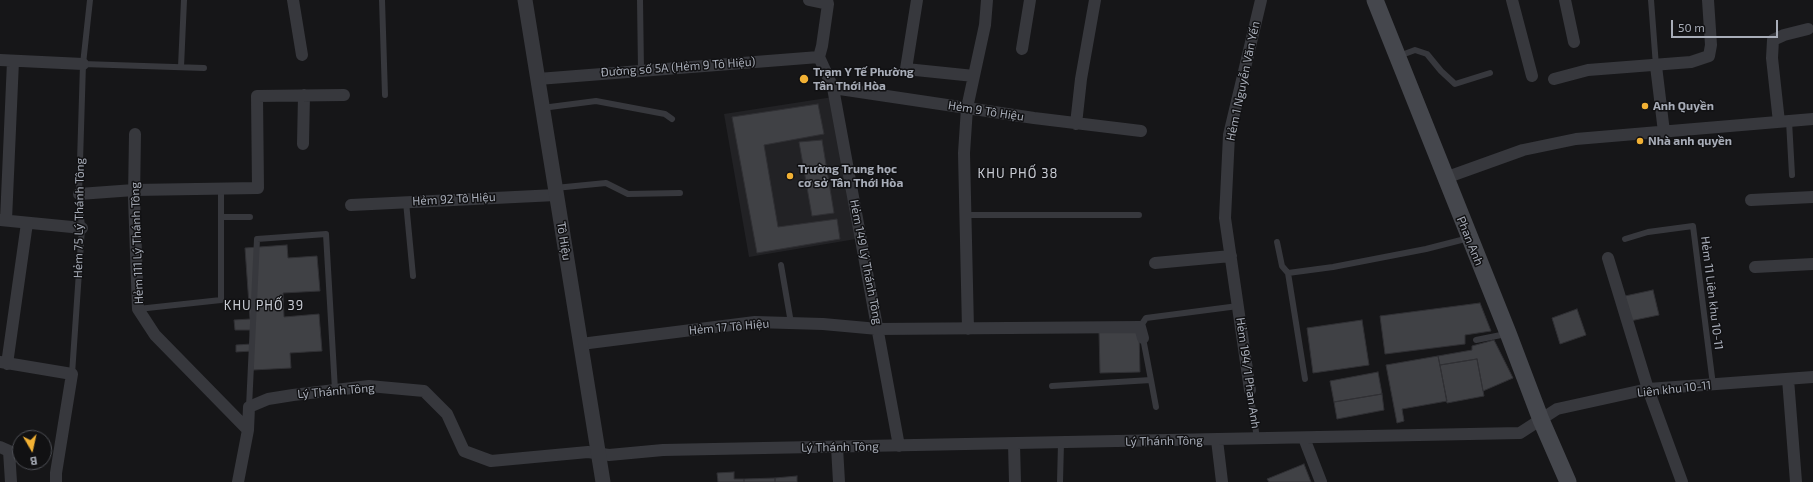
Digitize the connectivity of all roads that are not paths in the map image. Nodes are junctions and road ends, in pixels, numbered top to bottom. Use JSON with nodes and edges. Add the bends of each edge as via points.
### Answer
{"nodes":[{"id":1,"x":90,"y":0,"type":"edge"},
{"id":2,"x":184,"y":0,"type":"edge"},
{"id":3,"x":293,"y":0,"type":"edge"},
{"id":4,"x":382,"y":0,"type":"edge"},
{"id":5,"x":525,"y":0,"type":"edge"},
{"id":6,"x":640,"y":0,"type":"edge"},
{"id":7,"x":809,"y":0,"type":"edge"},
{"id":8,"x":918,"y":0,"type":"edge"},
{"id":9,"x":986,"y":0,"type":"edge"},
{"id":10,"x":1030,"y":0,"type":"edge"},
{"id":11,"x":1095,"y":0,"type":"edge"},
{"id":12,"x":1261,"y":0,"type":"edge"},
{"id":13,"x":1375,"y":0,"type":"edge"},
{"id":14,"x":1512,"y":0,"type":"edge"},
{"id":15,"x":1565,"y":0,"type":"edge"},
{"id":16,"x":1651,"y":0,"type":"edge"},
{"id":17,"x":1708,"y":0,"type":"edge"},
{"id":18,"x":827,"y":2,"type":"edge"},
{"id":19,"x":1808,"y":29,"type":"dead end"},
{"id":20,"x":1574,"y":42,"type":"dead end"},
{"id":21,"x":1022,"y":49,"type":"dead end"},
{"id":22,"x":302,"y":55,"type":"dead end"},
{"id":23,"x":819,"y":56,"type":"junction"},
{"id":24,"x":1398,"y":57,"type":"junction"},
{"id":25,"x":0,"y":60,"type":"edge"},
{"id":26,"x":12,"y":61,"type":"junction"},
{"id":27,"x":83,"y":64,"type":"junction"},
{"id":28,"x":1656,"y":66,"type":"junction"},
{"id":29,"x":181,"y":67,"type":"junction"},
{"id":30,"x":204,"y":68,"type":"dead end"},
{"id":31,"x":641,"y":70,"type":"junction"},
{"id":32,"x":1490,"y":73,"type":"dead end"},
{"id":33,"x":974,"y":76,"type":"junction"},
{"id":34,"x":1532,"y":76,"type":"dead end"},
{"id":35,"x":538,"y":79,"type":"junction"},
{"id":36,"x":1554,"y":79,"type":"dead end"},
{"id":37,"x":833,"y":88,"type":"junction"},
{"id":38,"x":304,"y":95,"type":"junction"},
{"id":39,"x":344,"y":95,"type":"dead end"},
{"id":40,"x":385,"y":95,"type":"dead end"},
{"id":41,"x":542,"y":108,"type":"junction"},
{"id":42,"x":967,"y":108,"type":"junction"},
{"id":43,"x":672,"y":119,"type":"dead end"},
{"id":44,"x":1813,"y":119,"type":"edge"},
{"id":45,"x":1784,"y":122,"type":"junction"},
{"id":46,"x":1076,"y":124,"type":"junction"},
{"id":47,"x":1140,"y":131,"type":"dead end"},
{"id":48,"x":1664,"y":132,"type":"junction"},
{"id":49,"x":135,"y":134,"type":"dead end"},
{"id":50,"x":303,"y":144,"type":"dead end"},
{"id":51,"x":1792,"y":175,"type":"dead end"},
{"id":52,"x":1445,"y":178,"type":"junction"},
{"id":53,"x":222,"y":188,"type":"junction"},
{"id":54,"x":134,"y":190,"type":"junction"},
{"id":55,"x":556,"y":192,"type":"junction"},
{"id":56,"x":680,"y":193,"type":"dead end"},
{"id":57,"x":79,"y":194,"type":"junction"},
{"id":58,"x":1813,"y":197,"type":"edge"},
{"id":59,"x":1751,"y":200,"type":"dead end"},
{"id":60,"x":406,"y":202,"type":"junction"},
{"id":61,"x":351,"y":205,"type":"dead end"},
{"id":62,"x":965,"y":215,"type":"junction"},
{"id":63,"x":1139,"y":215,"type":"dead end"},
{"id":64,"x":221,"y":217,"type":"junction"},
{"id":65,"x":250,"y":217,"type":"dead end"},
{"id":66,"x":3,"y":220,"type":"edge"},
{"id":67,"x":28,"y":223,"type":"junction"},
{"id":68,"x":82,"y":228,"type":"junction"},
{"id":69,"x":1469,"y":238,"type":"junction"},
{"id":70,"x":1625,"y":239,"type":"dead end"},
{"id":71,"x":1277,"y":242,"type":"dead end"},
{"id":72,"x":1231,"y":256,"type":"junction"},
{"id":73,"x":1608,"y":258,"type":"dead end"},
{"id":74,"x":1155,"y":263,"type":"dead end"},
{"id":75,"x":1813,"y":264,"type":"edge"},
{"id":76,"x":781,"y":265,"type":"dead end"},
{"id":77,"x":1754,"y":268,"type":"dead end"},
{"id":78,"x":1288,"y":273,"type":"junction"},
{"id":79,"x":413,"y":276,"type":"dead end"},
{"id":80,"x":1238,"y":306,"type":"junction"},
{"id":81,"x":138,"y":309,"type":"junction"},
{"id":82,"x":791,"y":323,"type":"junction"},
{"id":83,"x":878,"y":329,"type":"junction"},
{"id":84,"x":968,"y":329,"type":"junction"},
{"id":85,"x":1508,"y":334,"type":"junction"},
{"id":86,"x":1144,"y":336,"type":"junction"},
{"id":87,"x":1476,"y":340,"type":"dead end"},
{"id":88,"x":581,"y":344,"type":"junction"},
{"id":89,"x":3,"y":363,"type":"edge"},
{"id":90,"x":72,"y":374,"type":"junction"},
{"id":91,"x":1813,"y":377,"type":"edge"},
{"id":92,"x":1305,"y":379,"type":"dead end"},
{"id":93,"x":1788,"y":379,"type":"junction"},
{"id":94,"x":1151,"y":380,"type":"junction"},
{"id":95,"x":1713,"y":384,"type":"junction"},
{"id":96,"x":1052,"y":386,"type":"dead end"},
{"id":97,"x":336,"y":390,"type":"junction"},
{"id":98,"x":1250,"y":390,"type":"joint"},
{"id":99,"x":1648,"y":390,"type":"junction"},
{"id":100,"x":250,"y":407,"type":"junction"},
{"id":101,"x":1156,"y":407,"type":"dead end"},
{"id":102,"x":1541,"y":420,"type":"junction"},
{"id":103,"x":248,"y":430,"type":"junction"},
{"id":104,"x":1304,"y":438,"type":"junction"},
{"id":105,"x":1257,"y":439,"type":"junction"},
{"id":106,"x":1217,"y":440,"type":"junction"},
{"id":107,"x":1061,"y":443,"type":"junction"},
{"id":108,"x":1014,"y":444,"type":"junction"},
{"id":109,"x":899,"y":446,"type":"junction"},
{"id":110,"x":0,"y":447,"type":"edge"},
{"id":111,"x":837,"y":447,"type":"junction"},
{"id":112,"x":598,"y":453,"type":"junction"},
{"id":113,"x":11,"y":482,"type":"edge"},
{"id":114,"x":56,"y":482,"type":"edge"},
{"id":115,"x":238,"y":482,"type":"edge"},
{"id":116,"x":603,"y":482,"type":"edge"},
{"id":117,"x":839,"y":482,"type":"edge"},
{"id":118,"x":1015,"y":482,"type":"edge"},
{"id":119,"x":1060,"y":482,"type":"edge"},
{"id":120,"x":1222,"y":482,"type":"edge"},
{"id":121,"x":1321,"y":482,"type":"edge"},
{"id":122,"x":1568,"y":482,"type":"edge"},
{"id":123,"x":1682,"y":482,"type":"edge"},
{"id":124,"x":1796,"y":482,"type":"edge"}],
"edges":[{"from":1,"to":27,"type":"lane","name":"Hẻm 75 Lý Thánh Tông"},
{"from":2,"to":29,"type":"lane"},
{"from":3,"to":22,"type":"street"},
{"from":4,"to":40,"type":"lane"},
{"from":5,"to":35,"type":"street","name":"Tô Hiệu"},
{"from":6,"to":31,"type":"lane"},
{"from":7,"to":18,"type":"street"},
{"from":8,"to":33,"type":"street","via":[[906,69]]},
{"from":9,"to":33,"type":"street","via":[[985,25]]},
{"from":10,"to":21,"type":"street"},
{"from":11,"to":46,"type":"street"},
{"from":12,"to":72,"type":"street","name":"Hẻm 1 Nguyễn Văn Yến","via":[[1229,135],[1225,218]]},
{"from":13,"to":24,"type":"main road","name":"Phan Anh"},
{"from":14,"to":34,"type":"street"},
{"from":15,"to":20,"type":"street"},
{"from":16,"to":28,"type":"lane"},
{"from":17,"to":28,"type":"street","via":[[1712,45],[1709,56],[1691,62]]},
{"from":18,"to":23,"type":"street"},
{"from":19,"to":45,"type":"street","via":[[1773,40],[1772,58]]},
{"from":23,"to":31,"type":"street","name":"Đường số 5A (Hẻm 9 Tô Hiệu)"},
{"from":23,"to":37,"type":"street","name":"Hẻm 149 Lý Thánh Tông"},
{"from":24,"to":32,"type":"lane","via":[[1415,50],[1427,54],[1455,84]]},
{"from":24,"to":52,"type":"main road","name":"Phan Anh"},
{"from":25,"to":26,"type":"street"},
{"from":26,"to":27,"type":"street"},
{"from":26,"to":66,"type":"street"},
{"from":27,"to":29,"type":"lane"},
{"from":27,"to":57,"type":"lane","name":"Hẻm 75 Lý Thánh Tông"},
{"from":28,"to":36,"type":"street","via":[[1588,70]]},
{"from":28,"to":48,"type":"street"},
{"from":29,"to":30,"type":"lane"},
{"from":31,"to":35,"type":"street","name":"Đường số 5A (Hẻm 9 Tô Hiệu)"},
{"from":33,"to":42,"type":"street"},
{"from":35,"to":41,"type":"street","name":"Tô Hiệu"},
{"from":37,"to":42,"type":"street","name":"Hẻm 9 Tô Hiệu"},
{"from":37,"to":83,"type":"street","name":"Hẻm 149 Lý Thánh Tông"},
{"from":38,"to":39,"type":"street"},
{"from":38,"to":50,"type":"street"},
{"from":38,"to":53,"type":"street","via":[[257,96],[258,188]]},
{"from":41,"to":43,"type":"lane","via":[[596,101],[666,114]]},
{"from":41,"to":55,"type":"street","name":"Tô Hiệu"},
{"from":42,"to":46,"type":"street","name":"Hẻm 9 Tô Hiệu"},
{"from":42,"to":62,"type":"street","via":[[964,153]]},
{"from":44,"to":45,"type":"street"},
{"from":45,"to":48,"type":"street"},
{"from":45,"to":51,"type":"lane"},
{"from":46,"to":47,"type":"street","name":"Hẻm 9 Tô Hiệu"},
{"from":48,"to":52,"type":"street","via":[[1576,139],[1523,150]]},
{"from":49,"to":54,"type":"street","name":"Hẻm 111 Lý Thánh Tông"},
{"from":52,"to":69,"type":"main road","name":"Phan Anh"},
{"from":53,"to":54,"type":"street"},
{"from":53,"to":64,"type":"lane"},
{"from":54,"to":57,"type":"street"},
{"from":54,"to":81,"type":"street","name":"Hẻm 111 Lý Thánh Tông"},
{"from":55,"to":56,"type":"lane","via":[[606,183],[628,194]]},
{"from":55,"to":60,"type":"street","name":"Hẻm 92 Tô Hiệu"},
{"from":55,"to":88,"type":"street","name":"Tô Hiệu"},
{"from":57,"to":68,"type":"lane","name":"Hẻm 75 Lý Thánh Tông"},
{"from":58,"to":59,"type":"street"},
{"from":60,"to":61,"type":"street","name":"Hẻm 92 Tô Hiệu"},
{"from":60,"to":79,"type":"lane"},
{"from":62,"to":63,"type":"lane"},
{"from":62,"to":84,"type":"street"},
{"from":64,"to":65,"type":"lane"},
{"from":64,"to":81,"type":"lane","via":[[221,300]]},
{"from":66,"to":67,"type":"street"},
{"from":67,"to":68,"type":"street"},
{"from":67,"to":89,"type":"street"},
{"from":68,"to":90,"type":"lane","name":"Hẻm 75 Lý Thánh Tông"},
{"from":69,"to":78,"type":"lane","via":[[1333,267]]},
{"from":69,"to":85,"type":"main road","name":"Phan Anh"},
{"from":70,"to":95,"type":"lane","name":"Hẻm 11 Liên khu 10-11","via":[[1648,232],[1693,226]]},
{"from":71,"to":78,"type":"lane","via":[[1282,266]]},
{"from":72,"to":74,"type":"street"},
{"from":72,"to":80,"type":"street","name":"Hẻm 1 Nguyễn Văn Yến"},
{"from":73,"to":99,"type":"street"},
{"from":75,"to":77,"type":"street"},
{"from":76,"to":82,"type":"lane"},
{"from":78,"to":92,"type":"lane"},
{"from":80,"to":86,"type":"lane","via":[[1146,318]]},
{"from":80,"to":98,"type":"street","name":"Hẻm 194/1 Phan Anh"},
{"from":81,"to":103,"type":"street","name":"Hẻm 111 Lý Thánh Tông","via":[[155,335]]},
{"from":82,"to":83,"type":"street","name":"Hẻm 17 Tô Hiệu"},
{"from":82,"to":88,"type":"street","name":"Hẻm 17 Tô Hiệu","via":[[755,322]]},
{"from":83,"to":84,"type":"street","name":"Hẻm 17 Tô Hiệu"},
{"from":83,"to":109,"type":"street","name":"Hẻm 149 Lý Thánh Tông"},
{"from":84,"to":86,"type":"street","name":"Hẻm 17 Tô Hiệu"},
{"from":85,"to":87,"type":"lane"},
{"from":85,"to":102,"type":"main road","name":"Phan Anh"},
{"from":86,"to":94,"type":"lane"},
{"from":88,"to":112,"type":"street","name":"Tô Hiệu"},
{"from":89,"to":90,"type":"street"},
{"from":90,"to":114,"type":"street","name":"Hẻm 75 Lý Thánh Tông"},
{"from":91,"to":93,"type":"street","name":"Liên khu 10-11"},
{"from":93,"to":95,"type":"street","name":"Liên khu 10-11"},
{"from":93,"to":124,"type":"street"},
{"from":94,"to":96,"type":"lane"},
{"from":94,"to":101,"type":"lane"},
{"from":95,"to":99,"type":"street","name":"Liên khu 10-11"},
{"from":97,"to":100,"type":"street","name":"Lý Thánh Tông","via":[[268,399]]},
{"from":97,"to":100,"type":"lane","via":[[326,234],[257,239]]},
{"from":97,"to":112,"type":"street","name":"Lý Thánh Tông","via":[[369,386],[424,391],[447,414],[464,451],[491,461]]},
{"from":98,"to":105,"type":"lane","name":"Hẻm 194/1 Phan Anh"},
{"from":99,"to":102,"type":"street","name":"Liên khu 10-11","via":[[1557,409]]},
{"from":99,"to":123,"type":"street"},
{"from":100,"to":103,"type":"street"},
{"from":102,"to":104,"type":"street","name":"Lý Thánh Tông","via":[[1520,432]]},
{"from":102,"to":122,"type":"main road","name":"Phan Anh"},
{"from":103,"to":115,"type":"street"},
{"from":104,"to":105,"type":"street","name":"Lý Thánh Tông"},
{"from":104,"to":121,"type":"street"},
{"from":105,"to":106,"type":"street","name":"Lý Thánh Tông"},
{"from":106,"to":107,"type":"street","name":"Lý Thánh Tông"},
{"from":106,"to":120,"type":"street"},
{"from":107,"to":108,"type":"street","name":"Lý Thánh Tông"},
{"from":107,"to":119,"type":"lane"},
{"from":108,"to":109,"type":"street","name":"Lý Thánh Tông"},
{"from":108,"to":118,"type":"street"},
{"from":109,"to":111,"type":"street","name":"Lý Thánh Tông"},
{"from":110,"to":113,"type":"street","via":[[9,451]]},
{"from":111,"to":112,"type":"street","name":"Lý Thánh Tông","via":[[663,450],[609,455]]},
{"from":111,"to":117,"type":"street"},
{"from":112,"to":116,"type":"street","name":"Tô Hiệu"}]}
